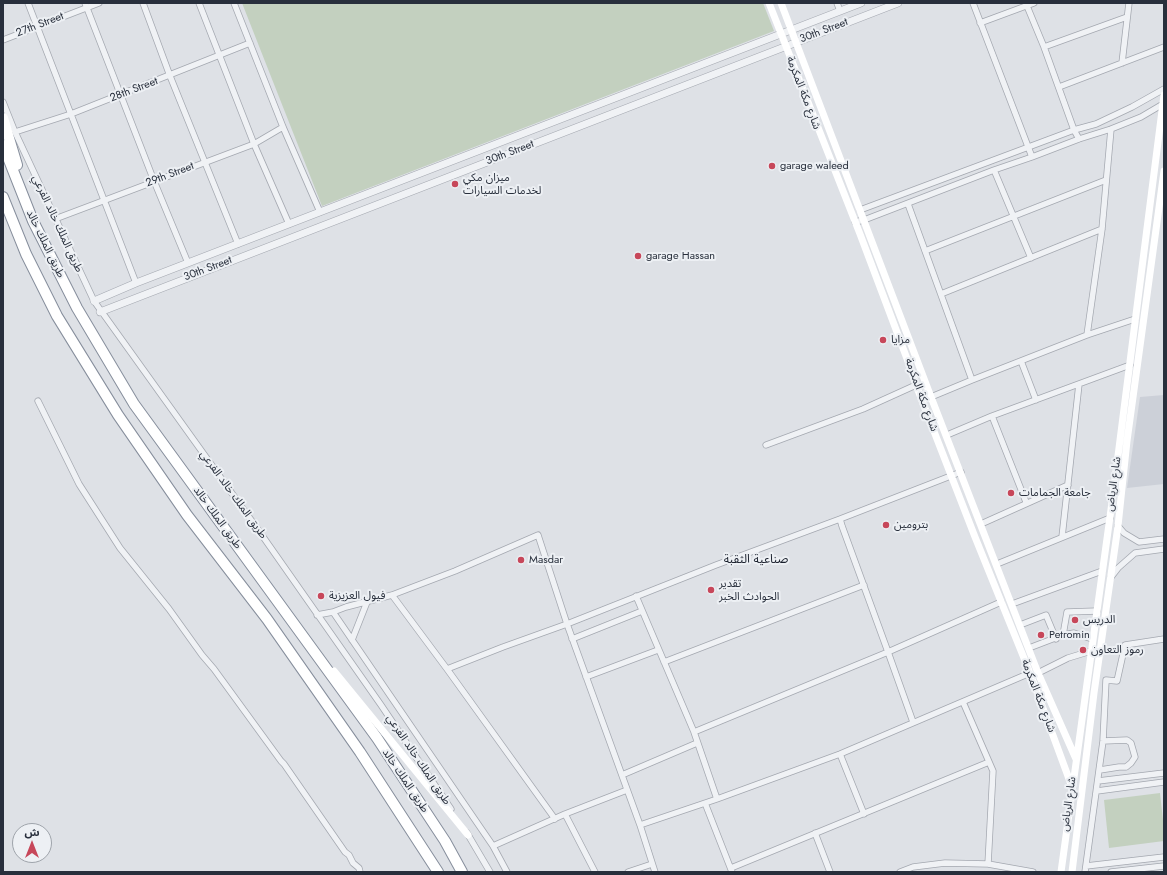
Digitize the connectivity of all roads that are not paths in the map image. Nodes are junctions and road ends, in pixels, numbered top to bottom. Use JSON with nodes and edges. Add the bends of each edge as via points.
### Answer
{"nodes":[{"id":1,"x":28,"y":3,"type":"edge"},
{"id":2,"x":99,"y":3,"type":"edge"},
{"id":3,"x":143,"y":3,"type":"edge"},
{"id":4,"x":199,"y":3,"type":"edge"},
{"id":5,"x":234,"y":3,"type":"edge"},
{"id":6,"x":768,"y":3,"type":"edge"},
{"id":7,"x":781,"y":3,"type":"edge"},
{"id":8,"x":837,"y":3,"type":"edge"},
{"id":9,"x":861,"y":3,"type":"edge"},
{"id":10,"x":898,"y":3,"type":"edge"},
{"id":11,"x":973,"y":3,"type":"edge"},
{"id":12,"x":1034,"y":3,"type":"edge"},
{"id":13,"x":1129,"y":3,"type":"edge"},
{"id":14,"x":86,"y":5,"type":"edge"},
{"id":15,"x":1027,"y":6,"type":"junction"},
{"id":16,"x":840,"y":11,"type":"junction"},
{"id":17,"x":1127,"y":18,"type":"junction"},
{"id":18,"x":980,"y":23,"type":"junction"},
{"id":19,"x":37,"y":26,"type":"junction"},
{"id":20,"x":791,"y":30,"type":"junction"},
{"id":21,"x":781,"y":34,"type":"junction"},
{"id":22,"x":3,"y":40,"type":"edge"},
{"id":23,"x":796,"y":42,"type":"junction"},
{"id":24,"x":250,"y":43,"type":"junction"},
{"id":25,"x":785,"y":46,"type":"junction"},
{"id":26,"x":1164,"y":46,"type":"edge"},
{"id":27,"x":1044,"y":47,"type":"junction"},
{"id":28,"x":220,"y":54,"type":"junction"},
{"id":29,"x":1122,"y":63,"type":"junction"},
{"id":30,"x":170,"y":76,"type":"junction"},
{"id":31,"x":1059,"y":87,"type":"junction"},
{"id":32,"x":1164,"y":89,"type":"edge"},
{"id":33,"x":121,"y":95,"type":"junction"},
{"id":34,"x":1164,"y":95,"type":"edge"},
{"id":35,"x":3,"y":102,"type":"edge"},
{"id":36,"x":1163,"y":104,"type":"junction"},
{"id":37,"x":71,"y":114,"type":"junction"},
{"id":38,"x":3,"y":118,"type":"edge"},
{"id":39,"x":283,"y":127,"type":"junction"},
{"id":40,"x":1074,"y":130,"type":"junction"},
{"id":41,"x":1111,"y":130,"type":"junction"},
{"id":42,"x":15,"y":132,"type":"junction"},
{"id":43,"x":1079,"y":140,"type":"junction"},
{"id":44,"x":254,"y":144,"type":"junction"},
{"id":45,"x":3,"y":146,"type":"edge"},
{"id":46,"x":1029,"y":147,"type":"junction"},
{"id":47,"x":1032,"y":157,"type":"junction"},
{"id":48,"x":204,"y":162,"type":"junction"},
{"id":49,"x":994,"y":170,"type":"junction"},
{"id":50,"x":1164,"y":170,"type":"edge"},
{"id":51,"x":1106,"y":180,"type":"junction"},
{"id":52,"x":154,"y":181,"type":"junction"},
{"id":53,"x":3,"y":197,"type":"edge"},
{"id":54,"x":104,"y":200,"type":"junction"},
{"id":55,"x":908,"y":204,"type":"junction"},
{"id":56,"x":860,"y":210,"type":"junction"},
{"id":57,"x":320,"y":212,"type":"junction"},
{"id":58,"x":1013,"y":216,"type":"junction"},
{"id":59,"x":55,"y":219,"type":"junction"},
{"id":60,"x":864,"y":220,"type":"junction"},
{"id":61,"x":33,"y":221,"type":"junction"},
{"id":62,"x":855,"y":222,"type":"junction"},
{"id":63,"x":289,"y":224,"type":"junction"},
{"id":64,"x":1102,"y":229,"type":"junction"},
{"id":65,"x":238,"y":244,"type":"junction"},
{"id":66,"x":925,"y":251,"type":"junction"},
{"id":67,"x":1031,"y":258,"type":"junction"},
{"id":68,"x":188,"y":263,"type":"junction"},
{"id":69,"x":136,"y":283,"type":"junction"},
{"id":70,"x":1139,"y":288,"type":"junction"},
{"id":71,"x":1148,"y":289,"type":"junction"},
{"id":72,"x":941,"y":294,"type":"junction"},
{"id":73,"x":94,"y":301,"type":"junction"},
{"id":74,"x":100,"y":312,"type":"junction"},
{"id":75,"x":1135,"y":319,"type":"junction"},
{"id":76,"x":1087,"y":335,"type":"junction"},
{"id":77,"x":1021,"y":361,"type":"junction"},
{"id":78,"x":1130,"y":366,"type":"junction"},
{"id":79,"x":972,"y":380,"type":"junction"},
{"id":80,"x":1079,"y":384,"type":"junction"},
{"id":81,"x":916,"y":385,"type":"junction"},
{"id":82,"x":931,"y":397,"type":"junction"},
{"id":83,"x":1036,"y":400,"type":"junction"},
{"id":84,"x":38,"y":401,"type":"dead end"},
{"id":85,"x":992,"y":416,"type":"junction"},
{"id":86,"x":947,"y":435,"type":"junction"},
{"id":87,"x":766,"y":445,"type":"dead end"},
{"id":88,"x":961,"y":472,"type":"junction"},
{"id":89,"x":952,"y":476,"type":"junction"},
{"id":90,"x":1068,"y":485,"type":"junction"},
{"id":91,"x":1026,"y":502,"type":"junction"},
{"id":92,"x":840,"y":518,"type":"junction"},
{"id":93,"x":1110,"y":518,"type":"junction"},
{"id":94,"x":981,"y":524,"type":"junction"},
{"id":95,"x":1118,"y":526,"type":"junction"},
{"id":96,"x":1062,"y":537,"type":"junction"},
{"id":97,"x":1164,"y":539,"type":"edge"},
{"id":98,"x":1139,"y":542,"type":"junction"},
{"id":99,"x":1164,"y":549,"type":"edge"},
{"id":100,"x":1139,"y":552,"type":"junction"},
{"id":101,"x":986,"y":564,"type":"junction"},
{"id":102,"x":998,"y":567,"type":"junction"},
{"id":103,"x":1102,"y":571,"type":"junction"},
{"id":104,"x":1109,"y":579,"type":"junction"},
{"id":105,"x":864,"y":585,"type":"junction"},
{"id":106,"x":392,"y":596,"type":"junction"},
{"id":107,"x":636,"y":596,"type":"junction"},
{"id":108,"x":367,"y":602,"type":"junction"},
{"id":109,"x":1000,"y":602,"type":"junction"},
{"id":110,"x":1012,"y":604,"type":"junction"},
{"id":111,"x":642,"y":610,"type":"junction"},
{"id":112,"x":1097,"y":611,"type":"junction"},
{"id":113,"x":333,"y":612,"type":"junction"},
{"id":114,"x":285,"y":613,"type":"junction"},
{"id":115,"x":317,"y":615,"type":"junction"},
{"id":116,"x":567,"y":624,"type":"junction"},
{"id":117,"x":1020,"y":624,"type":"junction"},
{"id":118,"x":1063,"y":635,"type":"junction"},
{"id":119,"x":1056,"y":638,"type":"junction"},
{"id":120,"x":572,"y":639,"type":"junction"},
{"id":121,"x":1092,"y":639,"type":"junction"},
{"id":122,"x":1164,"y":639,"type":"edge"},
{"id":123,"x":352,"y":640,"type":"junction"},
{"id":124,"x":1029,"y":648,"type":"junction"},
{"id":125,"x":658,"y":650,"type":"junction"},
{"id":126,"x":1091,"y":651,"type":"junction"},
{"id":127,"x":888,"y":652,"type":"junction"},
{"id":128,"x":664,"y":662,"type":"junction"},
{"id":129,"x":447,"y":669,"type":"junction"},
{"id":130,"x":1030,"y":673,"type":"junction"},
{"id":131,"x":1038,"y":673,"type":"junction"},
{"id":132,"x":586,"y":676,"type":"junction"},
{"id":133,"x":1086,"y":689,"type":"junction"},
{"id":134,"x":1094,"y":693,"type":"junction"},
{"id":135,"x":963,"y":702,"type":"junction"},
{"id":136,"x":913,"y":722,"type":"junction"},
{"id":137,"x":694,"y":732,"type":"junction"},
{"id":138,"x":1079,"y":734,"type":"junction"},
{"id":139,"x":1066,"y":738,"type":"junction"},
{"id":140,"x":1103,"y":741,"type":"junction"},
{"id":141,"x":697,"y":743,"type":"junction"},
{"id":142,"x":840,"y":754,"type":"junction"},
{"id":143,"x":1076,"y":759,"type":"junction"},
{"id":144,"x":989,"y":762,"type":"junction"},
{"id":145,"x":1100,"y":770,"type":"junction"},
{"id":146,"x":1164,"y":773,"type":"edge"},
{"id":147,"x":622,"y":775,"type":"junction"},
{"id":148,"x":1098,"y":781,"type":"junction"},
{"id":149,"x":1164,"y":782,"type":"edge"},
{"id":150,"x":1072,"y":787,"type":"junction"},
{"id":151,"x":627,"y":790,"type":"junction"},
{"id":152,"x":1096,"y":791,"type":"junction"},
{"id":153,"x":717,"y":799,"type":"junction"},
{"id":154,"x":705,"y":803,"type":"junction"},
{"id":155,"x":565,"y":814,"type":"junction"},
{"id":156,"x":864,"y":814,"type":"junction"},
{"id":157,"x":555,"y":819,"type":"junction"},
{"id":158,"x":640,"y":825,"type":"junction"},
{"id":159,"x":815,"y":833,"type":"junction"},
{"id":160,"x":468,"y":835,"type":"junction"},
{"id":161,"x":493,"y":846,"type":"junction"},
{"id":162,"x":426,"y":854,"type":"junction"},
{"id":163,"x":1164,"y":856,"type":"edge"},
{"id":164,"x":652,"y":864,"type":"junction"},
{"id":165,"x":988,"y":864,"type":"junction"},
{"id":166,"x":1164,"y":866,"type":"edge"},
{"id":167,"x":1085,"y":869,"type":"edge"},
{"id":168,"x":732,"y":870,"type":"edge"},
{"id":169,"x":360,"y":872,"type":"edge"},
{"id":170,"x":434,"y":872,"type":"edge"},
{"id":171,"x":438,"y":872,"type":"edge"},
{"id":172,"x":462,"y":872,"type":"edge"},
{"id":173,"x":490,"y":872,"type":"edge"},
{"id":174,"x":507,"y":872,"type":"edge"},
{"id":175,"x":595,"y":872,"type":"edge"},
{"id":176,"x":628,"y":872,"type":"edge"},
{"id":177,"x":655,"y":872,"type":"edge"},
{"id":178,"x":830,"y":872,"type":"edge"},
{"id":179,"x":900,"y":872,"type":"edge"},
{"id":180,"x":1033,"y":872,"type":"edge"},
{"id":181,"x":1061,"y":872,"type":"edge"},
{"id":182,"x":1072,"y":872,"type":"edge"},
{"id":183,"x":1111,"y":872,"type":"edge"}],
"edges":[{"from":1,"to":19,"type":"street"},
{"from":2,"to":14,"type":"street","name":"27th Street"},
{"from":3,"to":30,"type":"street"},
{"from":4,"to":28,"type":"street"},
{"from":5,"to":24,"type":"street"},
{"from":6,"to":21,"type":"main road","name":"شارع مكة المكرمة"},
{"from":7,"to":20,"type":"main road","name":"شارع مكة المكرمة"},
{"from":8,"to":16,"type":"street"},
{"from":9,"to":16,"type":"street","name":"30th Street"},
{"from":10,"to":23,"type":"street","name":"30th Street"},
{"from":11,"to":18,"type":"street"},
{"from":12,"to":15,"type":"street"},
{"from":13,"to":17,"type":"street"},
{"from":14,"to":19,"type":"street","name":"27th Street"},
{"from":14,"to":33,"type":"street"},
{"from":15,"to":18,"type":"street"},
{"from":15,"to":27,"type":"street"},
{"from":16,"to":20,"type":"street","name":"30th Street"},
{"from":17,"to":27,"type":"street"},
{"from":17,"to":29,"type":"street"},
{"from":18,"to":46,"type":"street"},
{"from":19,"to":22,"type":"street","name":"27th Street"},
{"from":19,"to":37,"type":"street"},
{"from":20,"to":21,"type":"street","name":"30th Street"},
{"from":20,"to":23,"type":"main road","name":"شارع مكة المكرمة"},
{"from":21,"to":25,"type":"main road","name":"شارع مكة المكرمة"},
{"from":21,"to":57,"type":"street","name":"30th Street"},
{"from":23,"to":25,"type":"street","name":"30th Street"},
{"from":23,"to":56,"type":"main road","name":"شارع مكة المكرمة"},
{"from":24,"to":28,"type":"street","name":"28th Street"},
{"from":24,"to":39,"type":"street"},
{"from":25,"to":62,"type":"main road","name":"شارع مكة المكرمة"},
{"from":25,"to":74,"type":"street","name":"30th Street"},
{"from":26,"to":29,"type":"street"},
{"from":27,"to":31,"type":"street"},
{"from":28,"to":30,"type":"street","name":"28th Street"},
{"from":28,"to":44,"type":"street"},
{"from":29,"to":31,"type":"street"},
{"from":30,"to":33,"type":"street","name":"28th Street"},
{"from":30,"to":48,"type":"street"},
{"from":31,"to":40,"type":"street"},
{"from":32,"to":40,"type":"street","via":[[1096,124]]},
{"from":33,"to":37,"type":"street","name":"28th Street"},
{"from":33,"to":52,"type":"street"},
{"from":34,"to":36,"type":"main road","name":"شارع الرياض"},
{"from":35,"to":42,"type":"street","name":"طريق الملك خالد الفرعي"},
{"from":36,"to":41,"type":"street"},
{"from":36,"to":70,"type":"main road","name":"شارع الرياض"},
{"from":37,"to":42,"type":"street","name":"28th Street"},
{"from":37,"to":54,"type":"street"},
{"from":38,"to":61,"type":"highway"},
{"from":39,"to":44,"type":"street","name":"29th Street"},
{"from":39,"to":57,"type":"street"},
{"from":40,"to":43,"type":"street"},
{"from":40,"to":46,"type":"street"},
{"from":41,"to":43,"type":"street"},
{"from":41,"to":51,"type":"street"},
{"from":42,"to":59,"type":"street","name":"طريق الملك خالد الفرعي"},
{"from":43,"to":47,"type":"street"},
{"from":44,"to":48,"type":"street","name":"29th Street"},
{"from":44,"to":63,"type":"street"},
{"from":45,"to":61,"type":"highway","name":"طريق الملك خالد"},
{"from":46,"to":47,"type":"street"},
{"from":46,"to":56,"type":"street"},
{"from":47,"to":49,"type":"street"},
{"from":48,"to":52,"type":"street","name":"29th Street"},
{"from":48,"to":65,"type":"street"},
{"from":49,"to":55,"type":"street"},
{"from":49,"to":58,"type":"street"},
{"from":50,"to":71,"type":"main road","name":"شارع الرياض"},
{"from":51,"to":58,"type":"street"},
{"from":51,"to":64,"type":"street"},
{"from":52,"to":54,"type":"street","name":"29th Street"},
{"from":52,"to":68,"type":"street"},
{"from":53,"to":162,"type":"highway","name":"طريق الملك خالد","via":[[26,254],[57,316],[118,415],[187,515],[267,619],[360,752]]},
{"from":54,"to":59,"type":"street","name":"29th Street"},
{"from":54,"to":69,"type":"street"},
{"from":55,"to":60,"type":"street"},
{"from":55,"to":66,"type":"street"},
{"from":56,"to":60,"type":"main road","name":"شارع مكة المكرمة"},
{"from":57,"to":63,"type":"street","name":"30th Street"},
{"from":58,"to":66,"type":"street"},
{"from":58,"to":67,"type":"street"},
{"from":59,"to":73,"type":"street","name":"طريق الملك خالد الفرعي"},
{"from":60,"to":62,"type":"street"},
{"from":60,"to":82,"type":"main road","name":"شارع مكة المكرمة"},
{"from":61,"to":114,"type":"highway","name":"طريق الملك خالد","via":[[76,308],[134,404]]},
{"from":62,"to":81,"type":"main road","name":"شارع مكة المكرمة"},
{"from":63,"to":65,"type":"street","name":"30th Street"},
{"from":64,"to":67,"type":"street"},
{"from":64,"to":76,"type":"street"},
{"from":65,"to":68,"type":"street","name":"30th Street"},
{"from":66,"to":72,"type":"street"},
{"from":67,"to":72,"type":"street"},
{"from":68,"to":69,"type":"street","name":"30th Street"},
{"from":69,"to":73,"type":"street","name":"30th Street"},
{"from":70,"to":71,"type":"main road"},
{"from":70,"to":75,"type":"main road","name":"شارع الرياض"},
{"from":71,"to":95,"type":"main road","name":"شارع الرياض"},
{"from":72,"to":79,"type":"street"},
{"from":73,"to":74,"type":"street","name":"طريق الملك خالد الفرعي"},
{"from":74,"to":115,"type":"street","name":"طريق الملك خالد الفرعي"},
{"from":75,"to":76,"type":"street"},
{"from":75,"to":78,"type":"main road","name":"شارع الرياض"},
{"from":76,"to":77,"type":"street"},
{"from":77,"to":79,"type":"street"},
{"from":77,"to":83,"type":"street"},
{"from":78,"to":80,"type":"street"},
{"from":78,"to":93,"type":"main road","name":"شارع الرياض"},
{"from":79,"to":82,"type":"street"},
{"from":80,"to":83,"type":"street"},
{"from":80,"to":90,"type":"street"},
{"from":81,"to":87,"type":"street","via":[[863,409]]},
{"from":81,"to":89,"type":"main road","name":"شارع مكة المكرمة"},
{"from":82,"to":86,"type":"main road","name":"شارع مكة المكرمة"},
{"from":83,"to":85,"type":"street"},
{"from":84,"to":169,"type":"street","via":[[78,484],[120,548],[214,669]]},
{"from":85,"to":86,"type":"street"},
{"from":85,"to":91,"type":"street"},
{"from":86,"to":88,"type":"main road","name":"شارع مكة المكرمة"},
{"from":88,"to":89,"type":"street"},
{"from":88,"to":94,"type":"main road","name":"شارع مكة المكرمة"},
{"from":89,"to":92,"type":"street"},
{"from":89,"to":101,"type":"main road","name":"شارع مكة المكرمة"},
{"from":90,"to":91,"type":"street"},
{"from":90,"to":96,"type":"street"},
{"from":91,"to":94,"type":"street"},
{"from":92,"to":105,"type":"street"},
{"from":92,"to":107,"type":"street"},
{"from":93,"to":96,"type":"street"},
{"from":93,"to":103,"type":"main road","name":"شارع الرياض"},
{"from":94,"to":102,"type":"main road","name":"شارع مكة المكرمة"},
{"from":95,"to":98,"type":"street"},
{"from":95,"to":104,"type":"main road","name":"شارع الرياض"},
{"from":96,"to":102,"type":"street"},
{"from":97,"to":98,"type":"street"},
{"from":98,"to":100,"type":"street"},
{"from":99,"to":100,"type":"street"},
{"from":100,"to":104,"type":"street","via":[[1118,568]]},
{"from":101,"to":102,"type":"main road","via":[[995,571]]},
{"from":101,"to":109,"type":"main road","name":"شارع مكة المكرمة"},
{"from":102,"to":110,"type":"main road","name":"شارع مكة المكرمة"},
{"from":103,"to":110,"type":"street"},
{"from":103,"to":112,"type":"main road","name":"شارع الرياض"},
{"from":104,"to":134,"type":"main road","name":"شارع الرياض"},
{"from":105,"to":127,"type":"street"},
{"from":105,"to":128,"type":"street"},
{"from":106,"to":108,"type":"street"},
{"from":106,"to":116,"type":"street","via":[[538,535]]},
{"from":106,"to":129,"type":"street"},
{"from":107,"to":111,"type":"street"},
{"from":107,"to":116,"type":"street"},
{"from":108,"to":113,"type":"street"},
{"from":108,"to":123,"type":"street"},
{"from":109,"to":127,"type":"street"},
{"from":109,"to":130,"type":"main road","name":"شارع مكة المكرمة"},
{"from":110,"to":117,"type":"main road","name":"شارع مكة المكرمة"},
{"from":111,"to":120,"type":"street"},
{"from":111,"to":125,"type":"street"},
{"from":112,"to":118,"type":"street","via":[[1067,612]]},
{"from":112,"to":121,"type":"main road","name":"شارع الرياض"},
{"from":113,"to":115,"type":"street"},
{"from":113,"to":123,"type":"street"},
{"from":114,"to":160,"type":"main road"},
{"from":114,"to":172,"type":"highway","name":"طريق الملك خالد","via":[[377,738],[445,841]]},
{"from":115,"to":160,"type":"street","name":"طريق الملك خالد الفرعي"},
{"from":116,"to":120,"type":"street"},
{"from":116,"to":129,"type":"street"},
{"from":117,"to":119,"type":"street","via":[[1046,615]]},
{"from":117,"to":124,"type":"main road","name":"شارع مكة المكرمة"},
{"from":118,"to":119,"type":"street"},
{"from":118,"to":121,"type":"street","via":[[1074,633]]},
{"from":119,"to":124,"type":"street"},
{"from":120,"to":132,"type":"street"},
{"from":121,"to":126,"type":"main road","name":"شارع الرياض"},
{"from":122,"to":140,"type":"street","via":[[1125,645],[1117,681],[1106,680]]},
{"from":123,"to":161,"type":"street"},
{"from":124,"to":131,"type":"main road","name":"شارع مكة المكرمة"},
{"from":125,"to":128,"type":"street"},
{"from":125,"to":132,"type":"street"},
{"from":126,"to":131,"type":"street","via":[[1068,658]]},
{"from":126,"to":133,"type":"main road","name":"شارع الرياض"},
{"from":127,"to":136,"type":"street"},
{"from":127,"to":137,"type":"street"},
{"from":128,"to":137,"type":"street"},
{"from":129,"to":157,"type":"street"},
{"from":130,"to":135,"type":"street"},
{"from":130,"to":150,"type":"main road","name":"شارع مكة المكرمة"},
{"from":131,"to":139,"type":"main road","name":"شارع مكة المكرمة"},
{"from":132,"to":147,"type":"street"},
{"from":133,"to":134,"type":"main road"},
{"from":133,"to":138,"type":"main road","name":"شارع الرياض"},
{"from":134,"to":182,"type":"main road","name":"شارع الرياض"},
{"from":135,"to":136,"type":"street"},
{"from":135,"to":144,"type":"street"},
{"from":136,"to":142,"type":"street"},
{"from":137,"to":141,"type":"street"},
{"from":138,"to":139,"type":"main road"},
{"from":138,"to":143,"type":"main road","name":"شارع الرياض"},
{"from":139,"to":143,"type":"main road","name":"شارع مكة المكرمة"},
{"from":140,"to":145,"type":"street"},
{"from":140,"to":145,"type":"street","via":[[1127,740],[1134,750],[1134,757],[1126,767]]},
{"from":141,"to":147,"type":"street"},
{"from":141,"to":153,"type":"street"},
{"from":142,"to":153,"type":"street"},
{"from":142,"to":156,"type":"street"},
{"from":143,"to":150,"type":"main road","name":"شارع الرياض"},
{"from":144,"to":156,"type":"street"},
{"from":144,"to":165,"type":"street","via":[[993,771],[993,786]]},
{"from":145,"to":148,"type":"street"},
{"from":146,"to":148,"type":"street"},
{"from":147,"to":151,"type":"street"},
{"from":148,"to":152,"type":"street"},
{"from":149,"to":152,"type":"street"},
{"from":150,"to":181,"type":"main road","name":"شارع الرياض"},
{"from":151,"to":155,"type":"street"},
{"from":151,"to":158,"type":"street"},
{"from":152,"to":167,"type":"street"},
{"from":153,"to":154,"type":"street"},
{"from":154,"to":158,"type":"street"},
{"from":154,"to":168,"type":"street"},
{"from":155,"to":157,"type":"street"},
{"from":155,"to":175,"type":"street"},
{"from":156,"to":159,"type":"street"},
{"from":157,"to":161,"type":"street"},
{"from":158,"to":164,"type":"street"},
{"from":159,"to":168,"type":"street"},
{"from":159,"to":178,"type":"street"},
{"from":160,"to":173,"type":"street","name":"طريق الملك خالد الفرعي"},
{"from":161,"to":174,"type":"street"},
{"from":162,"to":170,"type":"highway"},
{"from":162,"to":171,"type":"highway","name":"طريق الملك خالد"},
{"from":163,"to":167,"type":"street"},
{"from":164,"to":176,"type":"street"},
{"from":164,"to":177,"type":"street"},
{"from":165,"to":179,"type":"street","via":[[945,863],[913,867]]},
{"from":165,"to":180,"type":"street"},
{"from":166,"to":183,"type":"street"}]}
